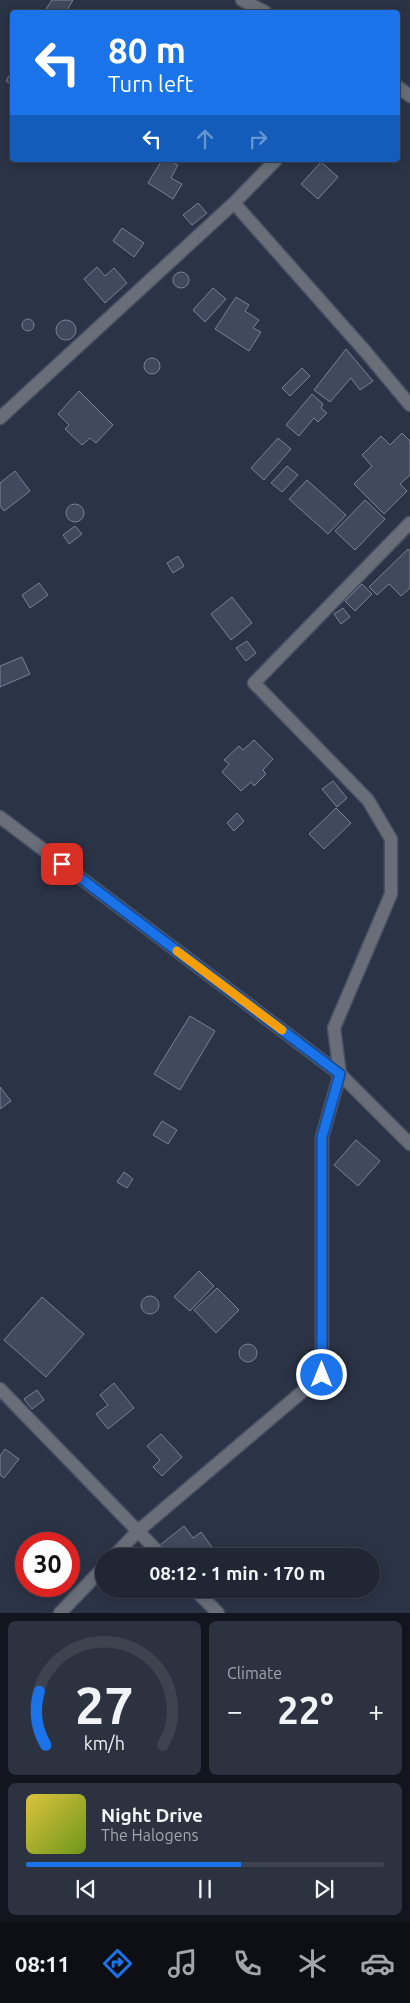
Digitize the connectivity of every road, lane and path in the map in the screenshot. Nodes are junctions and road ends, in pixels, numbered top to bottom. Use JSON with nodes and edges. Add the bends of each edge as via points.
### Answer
{"nodes":[{"id":1,"x":242,"y":0,"type":"edge"},
{"id":2,"x":261,"y":10,"type":"edge"},
{"id":3,"x":274,"y":162,"type":"edge"},
{"id":4,"x":234,"y":203,"type":"junction"},
{"id":5,"x":410,"y":405,"type":"edge"},
{"id":6,"x":0,"y":418,"type":"edge"},
{"id":7,"x":410,"y":523,"type":"edge"},
{"id":8,"x":0,"y":817,"type":"edge"},
{"id":9,"x":340,"y":1074,"type":"junction"},
{"id":10,"x":410,"y":1144,"type":"edge"},
{"id":11,"x":0,"y":1389,"type":"edge"},
{"id":12,"x":138,"y":1531,"type":"junction"},
{"id":13,"x":122,"y":1548,"type":"edge"},
{"id":14,"x":154,"y":1548,"type":"edge"},
{"id":15,"x":95,"y":1576,"type":"edge"},
{"id":16,"x":203,"y":1598,"type":"edge"},
{"id":17,"x":60,"y":1613,"type":"edge"},
{"id":18,"x":218,"y":1613,"type":"edge"}],
"edges":[{"from":1,"to":2,"type":"street"},
{"from":3,"to":4,"type":"street"},
{"from":4,"to":5,"type":"street"},
{"from":4,"to":6,"type":"street"},
{"from":7,"to":9,"type":"street","via":[[254,683],[368,800],[391,839],[391,894],[334,1028]]},
{"from":8,"to":9,"type":"street"},
{"from":9,"to":10,"type":"street"},
{"from":9,"to":12,"type":"street","via":[[322,1137],[322,1375]]},
{"from":11,"to":12,"type":"street"},
{"from":12,"to":13,"type":"street"},
{"from":12,"to":14,"type":"street"},
{"from":15,"to":17,"type":"street"},
{"from":16,"to":18,"type":"street"}]}
